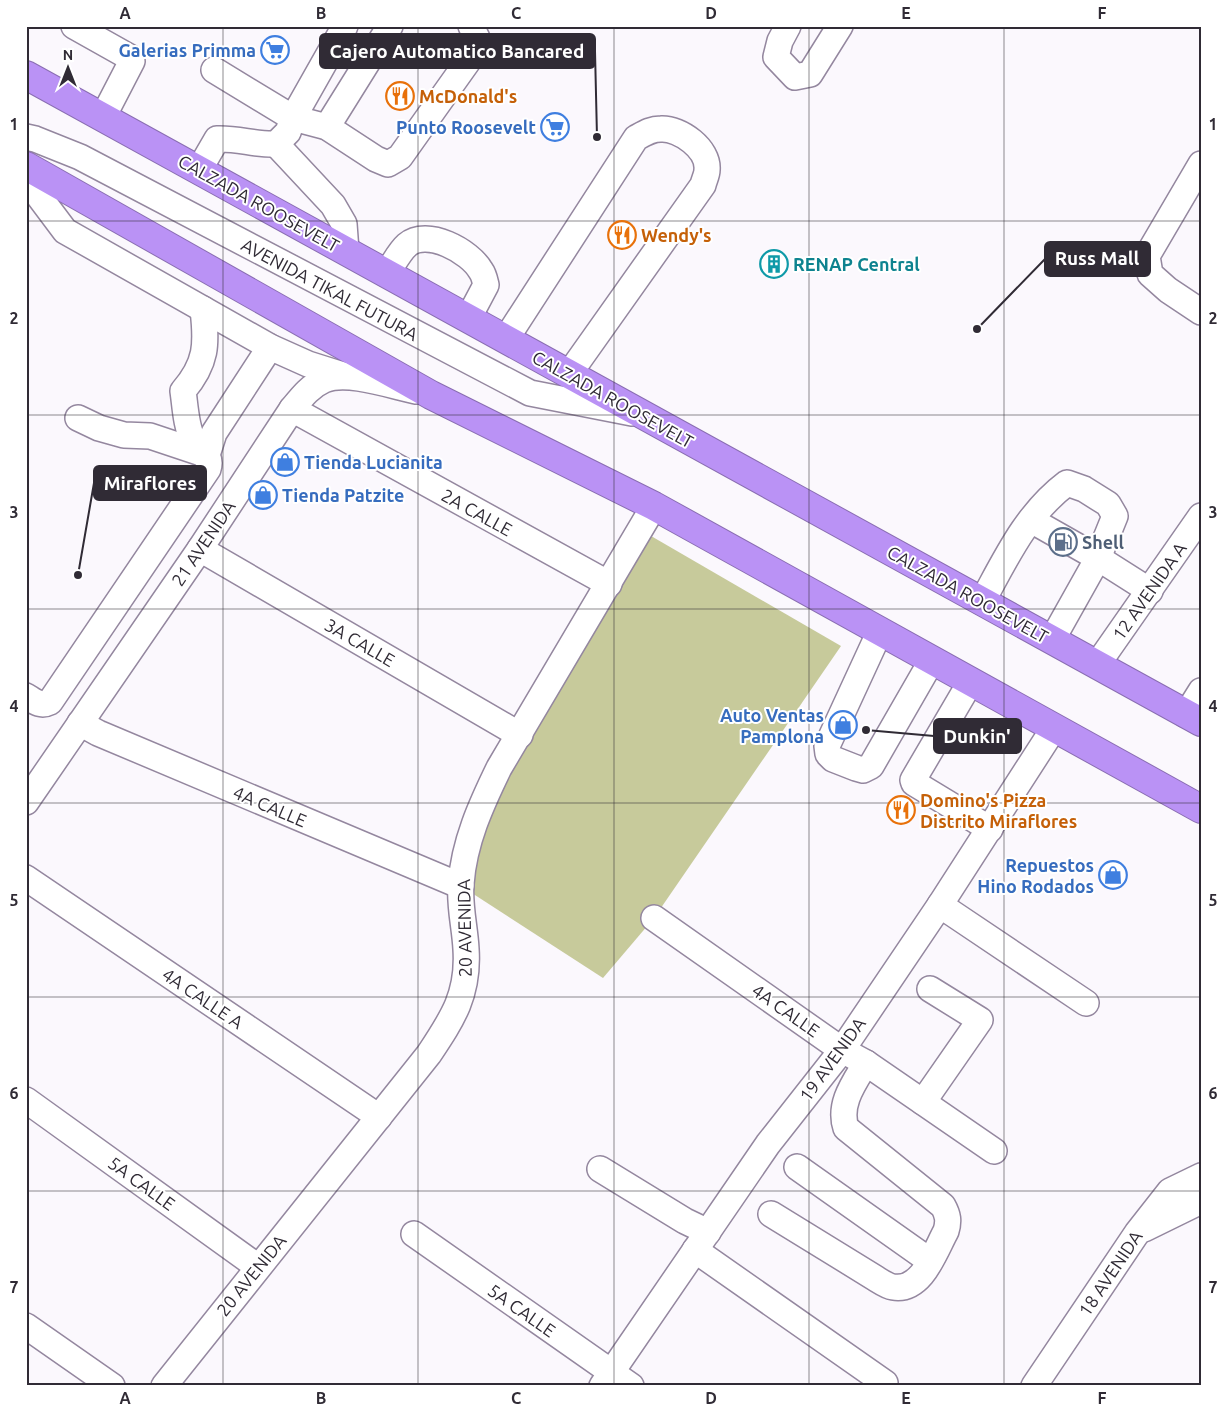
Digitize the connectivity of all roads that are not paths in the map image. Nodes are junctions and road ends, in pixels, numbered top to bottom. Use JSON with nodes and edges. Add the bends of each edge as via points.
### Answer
{"nodes":[{"id":1,"x":74,"y":26,"type":"edge"},
{"id":2,"x":344,"y":26,"type":"edge"},
{"id":3,"x":390,"y":26,"type":"edge"},
{"id":4,"x":471,"y":26,"type":"edge"},
{"id":5,"x":788,"y":26,"type":"edge"},
{"id":6,"x":840,"y":26,"type":"edge"},
{"id":7,"x":214,"y":70,"type":"dead end"},
{"id":8,"x":26,"y":75,"type":"edge"},
{"id":9,"x":103,"y":118,"type":"junction"},
{"id":10,"x":293,"y":118,"type":"junction"},
{"id":11,"x":327,"y":127,"type":"junction"},
{"id":12,"x":26,"y":137,"type":"edge"},
{"id":13,"x":276,"y":144,"type":"junction"},
{"id":14,"x":1201,"y":164,"type":"edge"},
{"id":15,"x":26,"y":166,"type":"edge"},
{"id":16,"x":199,"y":170,"type":"junction"},
{"id":17,"x":26,"y":179,"type":"edge"},
{"id":18,"x":346,"y":251,"type":"junction"},
{"id":19,"x":386,"y":274,"type":"junction"},
{"id":20,"x":203,"y":309,"type":"junction"},
{"id":21,"x":1201,"y":312,"type":"edge"},
{"id":22,"x":468,"y":319,"type":"junction"},
{"id":23,"x":506,"y":339,"type":"junction"},
{"id":24,"x":270,"y":347,"type":"junction"},
{"id":25,"x":569,"y":374,"type":"junction"},
{"id":26,"x":346,"y":376,"type":"junction"},
{"id":27,"x":432,"y":395,"type":"junction"},
{"id":28,"x":292,"y":409,"type":"junction"},
{"id":29,"x":643,"y":415,"type":"junction"},
{"id":30,"x":78,"y":418,"type":"dead end"},
{"id":31,"x":207,"y":454,"type":"junction"},
{"id":32,"x":654,"y":506,"type":"junction"},
{"id":33,"x":1201,"y":516,"type":"edge"},
{"id":34,"x":1031,"y":520,"type":"junction"},
{"id":35,"x":200,"y":549,"type":"junction"},
{"id":36,"x":1098,"y":558,"type":"junction"},
{"id":37,"x":609,"y":584,"type":"junction"},
{"id":38,"x":1150,"y":591,"type":"junction"},
{"id":39,"x":982,"y":602,"type":"junction"},
{"id":40,"x":880,"y":632,"type":"junction"},
{"id":41,"x":1052,"y":640,"type":"junction"},
{"id":42,"x":932,"y":660,"type":"junction"},
{"id":43,"x":1097,"y":665,"type":"junction"},
{"id":44,"x":971,"y":681,"type":"junction"},
{"id":45,"x":1201,"y":691,"type":"edge"},
{"id":46,"x":26,"y":696,"type":"edge"},
{"id":47,"x":1193,"y":719,"type":"edge"},
{"id":48,"x":80,"y":723,"type":"junction"},
{"id":49,"x":1054,"y":728,"type":"junction"},
{"id":50,"x":520,"y":735,"type":"junction"},
{"id":51,"x":26,"y":802,"type":"edge"},
{"id":52,"x":1201,"y":809,"type":"edge"},
{"id":53,"x":990,"y":829,"type":"junction"},
{"id":54,"x":26,"y":878,"type":"edge"},
{"id":55,"x":460,"y":886,"type":"junction"},
{"id":56,"x":940,"y":905,"type":"junction"},
{"id":57,"x":654,"y":918,"type":"dead end"},
{"id":58,"x":930,"y":988,"type":"dead end"},
{"id":59,"x":1086,"y":1003,"type":"dead end"},
{"id":60,"x":842,"y":1050,"type":"junction"},
{"id":61,"x":866,"y":1063,"type":"junction"},
{"id":62,"x":26,"y":1100,"type":"edge"},
{"id":63,"x":923,"y":1102,"type":"junction"},
{"id":64,"x":379,"y":1117,"type":"junction"},
{"id":65,"x":994,"y":1151,"type":"dead end"},
{"id":66,"x":797,"y":1167,"type":"dead end"},
{"id":67,"x":600,"y":1169,"type":"dead end"},
{"id":68,"x":1201,"y":1176,"type":"edge"},
{"id":69,"x":1201,"y":1203,"type":"edge"},
{"id":70,"x":771,"y":1214,"type":"dead end"},
{"id":71,"x":1137,"y":1233,"type":"junction"},
{"id":72,"x":414,"y":1234,"type":"dead end"},
{"id":73,"x":702,"y":1241,"type":"junction"},
{"id":74,"x":930,"y":1261,"type":"junction"},
{"id":75,"x":258,"y":1267,"type":"junction"},
{"id":76,"x":26,"y":1326,"type":"edge"},
{"id":77,"x":615,"y":1381,"type":"edge"},
{"id":78,"x":885,"y":1383,"type":"dead end"},
{"id":79,"x":112,"y":1386,"type":"edge"},
{"id":80,"x":164,"y":1386,"type":"edge"},
{"id":81,"x":1034,"y":1386,"type":"edge"}],
"edges":[{"from":1,"to":9,"type":"street","via":[[132,61]]},
{"from":2,"to":10,"type":"street"},
{"from":3,"to":11,"type":"street"},
{"from":4,"to":11,"type":"street","via":[[477,38],[471,57],[400,158],[388,164],[376,159]]},
{"from":5,"to":6,"type":"street","via":[[776,57],[795,77],[810,74]]},
{"from":7,"to":10,"type":"street"},
{"from":8,"to":9,"type":"highway","name":"CALZADA ROOSEVELT"},
{"from":9,"to":16,"type":"highway","name":"CALZADA ROOSEVELT"},
{"from":10,"to":11,"type":"street"},
{"from":10,"to":13,"type":"street","via":[[288,132]]},
{"from":12,"to":29,"type":"street","name":"AVENIDA TIKAL FUTURA","via":[[80,157],[530,393]]},
{"from":13,"to":16,"type":"street","via":[[233,138],[217,140]]},
{"from":13,"to":18,"type":"street","via":[[332,205],[344,224]]},
{"from":14,"to":21,"type":"street","via":[[1147,256],[1150,274]]},
{"from":15,"to":27,"type":"highway"},
{"from":16,"to":18,"type":"highway","name":"CALZADA ROOSEVELT"},
{"from":17,"to":20,"type":"street","via":[[65,231]]},
{"from":18,"to":19,"type":"highway","name":"CALZADA ROOSEVELT"},
{"from":19,"to":22,"type":"highway","name":"CALZADA ROOSEVELT"},
{"from":19,"to":22,"type":"street","via":[[408,245],[424,238],[444,242],[470,257],[481,270],[486,285]]},
{"from":20,"to":24,"type":"street"},
{"from":20,"to":31,"type":"street","via":[[206,334],[203,360],[183,390],[192,438]]},
{"from":22,"to":23,"type":"highway","name":"CALZADA ROOSEVELT"},
{"from":23,"to":25,"type":"highway","name":"CALZADA ROOSEVELT"},
{"from":23,"to":25,"type":"street","via":[[636,138],[648,130],[663,128],[686,137],[705,158],[707,170],[703,185]]},
{"from":24,"to":26,"type":"street"},
{"from":24,"to":31,"type":"street","via":[[214,432]]},
{"from":25,"to":29,"type":"highway","name":"CALZADA ROOSEVELT"},
{"from":26,"to":27,"type":"street","name":"21 AVENIDA"},
{"from":26,"to":28,"type":"street","name":"21 AVENIDA","via":[[324,380],[308,390]]},
{"from":27,"to":32,"type":"highway"},
{"from":28,"to":35,"type":"street","name":"21 AVENIDA"},
{"from":28,"to":37,"type":"street","name":"2A CALLE"},
{"from":29,"to":39,"type":"highway","name":"CALZADA ROOSEVELT"},
{"from":30,"to":31,"type":"street","via":[[124,435],[150,436]]},
{"from":31,"to":46,"type":"street","via":[[208,469],[50,702],[40,704]]},
{"from":32,"to":37,"type":"street","name":"20 AVENIDA"},
{"from":32,"to":40,"type":"highway"},
{"from":33,"to":38,"type":"street","name":"12 AVENIDA A"},
{"from":34,"to":36,"type":"street"},
{"from":34,"to":36,"type":"street","via":[[1067,483],[1084,489],[1108,504],[1115,516]]},
{"from":34,"to":39,"type":"street","via":[[1009,550]]},
{"from":35,"to":48,"type":"street","name":"21 AVENIDA"},
{"from":35,"to":50,"type":"street","name":"3A CALLE"},
{"from":36,"to":38,"type":"street"},
{"from":36,"to":41,"type":"street"},
{"from":37,"to":50,"type":"street","name":"20 AVENIDA"},
{"from":38,"to":43,"type":"street","name":"12 AVENIDA A"},
{"from":39,"to":41,"type":"highway","name":"CALZADA ROOSEVELT"},
{"from":40,"to":42,"type":"highway"},
{"from":40,"to":42,"type":"street","via":[[827,746],[833,759],[863,770],[871,766]]},
{"from":41,"to":43,"type":"highway","name":"CALZADA ROOSEVELT"},
{"from":42,"to":44,"type":"highway"},
{"from":43,"to":47,"type":"highway","name":"CALZADA ROOSEVELT"},
{"from":44,"to":49,"type":"highway"},
{"from":44,"to":53,"type":"street","via":[[913,780]]},
{"from":45,"to":47,"type":"street"},
{"from":48,"to":51,"type":"street","name":"21 AVENIDA"},
{"from":48,"to":55,"type":"street","name":"4A CALLE","via":[[98,734]]},
{"from":49,"to":52,"type":"highway"},
{"from":49,"to":53,"type":"street","name":"19 AVENIDA"},
{"from":50,"to":55,"type":"street","name":"20 AVENIDA","via":[[478,812]]},
{"from":53,"to":56,"type":"street","name":"19 AVENIDA"},
{"from":54,"to":64,"type":"street","name":"4A CALLE A"},
{"from":55,"to":64,"type":"street","name":"20 AVENIDA","via":[[467,951],[464,989],[443,1034]]},
{"from":56,"to":59,"type":"street"},
{"from":56,"to":60,"type":"street","name":"19 AVENIDA"},
{"from":57,"to":60,"type":"street","name":"4A CALLE"},
{"from":58,"to":63,"type":"street","via":[[980,1020]]},
{"from":60,"to":61,"type":"street","name":"4A CALLE"},
{"from":60,"to":73,"type":"street","name":"19 AVENIDA","via":[[768,1144]]},
{"from":61,"to":63,"type":"street","name":"4A CALLE"},
{"from":61,"to":74,"type":"street","via":[[847,1097],[844,1110],[846,1128],[943,1206],[948,1224]]},
{"from":62,"to":75,"type":"street","name":"5A CALLE"},
{"from":63,"to":65,"type":"street","name":"4A CALLE"},
{"from":64,"to":75,"type":"street","name":"20 AVENIDA"},
{"from":66,"to":74,"type":"street"},
{"from":67,"to":73,"type":"street","via":[[685,1221]]},
{"from":68,"to":71,"type":"street","name":"18 AVENIDA","via":[[1170,1191]]},
{"from":69,"to":71,"type":"street"},
{"from":70,"to":74,"type":"street","via":[[892,1287],[905,1287],[913,1282]]},
{"from":71,"to":81,"type":"street","name":"18 AVENIDA"},
{"from":72,"to":77,"type":"street","name":"5A CALLE"},
{"from":73,"to":77,"type":"street","name":"19 AVENIDA"},
{"from":73,"to":78,"type":"street"},
{"from":75,"to":80,"type":"street","name":"20 AVENIDA"},
{"from":76,"to":79,"type":"street"}]}
